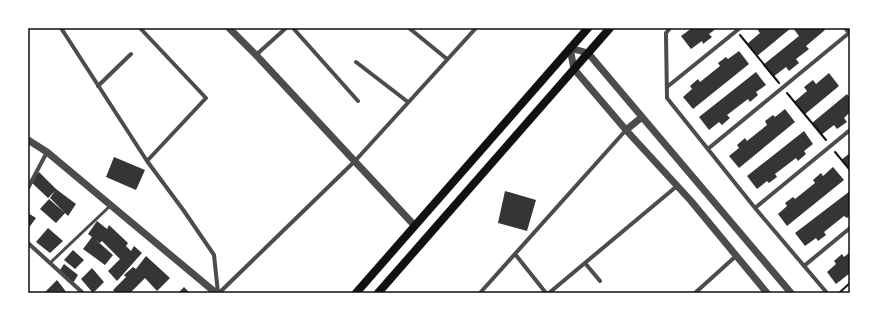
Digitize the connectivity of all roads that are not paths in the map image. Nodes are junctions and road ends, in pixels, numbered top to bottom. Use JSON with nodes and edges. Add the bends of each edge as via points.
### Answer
{"nodes":[{"id":1,"x":61,"y":28,"type":"edge"},
{"id":2,"x":140,"y":28,"type":"edge"},
{"id":3,"x":229,"y":28,"type":"edge"},
{"id":4,"x":286,"y":28,"type":"edge"},
{"id":5,"x":293,"y":28,"type":"edge"},
{"id":6,"x":409,"y":28,"type":"edge"},
{"id":7,"x":476,"y":28,"type":"edge"},
{"id":8,"x":588,"y":28,"type":"edge"},
{"id":9,"x":610,"y":28,"type":"edge"},
{"id":10,"x":670,"y":28,"type":"edge"},
{"id":11,"x":845,"y":28,"type":"edge"},
{"id":12,"x":738,"y":29,"type":"edge"},
{"id":13,"x":850,"y":34,"type":"edge"},
{"id":14,"x":570,"y":48,"type":"junction"},
{"id":15,"x":588,"y":53,"type":"junction"},
{"id":16,"x":131,"y":54,"type":"dead end"},
{"id":17,"x":256,"y":55,"type":"junction"},
{"id":18,"x":447,"y":59,"type":"junction"},
{"id":19,"x":356,"y":62,"type":"dead end"},
{"id":20,"x":574,"y":69,"type":"junction"},
{"id":21,"x":98,"y":86,"type":"junction"},
{"id":22,"x":667,"y":88,"type":"junction"},
{"id":23,"x":358,"y":101,"type":"dead end"},
{"id":24,"x":408,"y":102,"type":"junction"},
{"id":25,"x":642,"y":117,"type":"junction"},
{"id":26,"x":626,"y":130,"type":"junction"},
{"id":27,"x":850,"y":130,"type":"edge"},
{"id":28,"x":28,"y":140,"type":"edge"},
{"id":29,"x":709,"y":148,"type":"junction"},
{"id":30,"x":47,"y":152,"type":"junction"},
{"id":31,"x":147,"y":161,"type":"junction"},
{"id":32,"x":355,"y":161,"type":"junction"},
{"id":33,"x":678,"y":186,"type":"junction"},
{"id":34,"x":28,"y":188,"type":"edge"},
{"id":35,"x":111,"y":205,"type":"junction"},
{"id":36,"x":755,"y":208,"type":"junction"},
{"id":37,"x":414,"y":225,"type":"junction"},
{"id":38,"x":850,"y":228,"type":"edge"},
{"id":39,"x":28,"y":243,"type":"edge"},
{"id":40,"x":515,"y":254,"type":"junction"},
{"id":41,"x":736,"y":256,"type":"junction"},
{"id":42,"x":50,"y":263,"type":"junction"},
{"id":43,"x":585,"y":263,"type":"junction"},
{"id":44,"x":804,"y":266,"type":"junction"},
{"id":45,"x":600,"y":281,"type":"dead end"},
{"id":46,"x":83,"y":293,"type":"edge"},
{"id":47,"x":218,"y":293,"type":"edge"},
{"id":48,"x":356,"y":293,"type":"edge"},
{"id":49,"x":378,"y":293,"type":"edge"},
{"id":50,"x":480,"y":293,"type":"edge"},
{"id":51,"x":547,"y":293,"type":"edge"},
{"id":52,"x":695,"y":293,"type":"edge"},
{"id":53,"x":767,"y":293,"type":"edge"},
{"id":54,"x":790,"y":293,"type":"edge"},
{"id":55,"x":827,"y":293,"type":"edge"}],
"edges":[{"from":1,"to":21,"type":"street"},
{"from":2,"to":31,"type":"street","via":[[206,98]]},
{"from":3,"to":17,"type":"street"},
{"from":4,"to":17,"type":"street"},
{"from":5,"to":23,"type":"street"},
{"from":6,"to":18,"type":"street"},
{"from":7,"to":18,"type":"street"},
{"from":8,"to":14,"type":"main road"},
{"from":9,"to":15,"type":"main road"},
{"from":10,"to":22,"type":"street","via":[[666,33]]},
{"from":11,"to":13,"type":"street"},
{"from":12,"to":22,"type":"street"},
{"from":13,"to":29,"type":"street"},
{"from":14,"to":15,"type":"street"},
{"from":14,"to":20,"type":"street"},
{"from":14,"to":37,"type":"main road"},
{"from":15,"to":20,"type":"main road"},
{"from":15,"to":25,"type":"street"},
{"from":16,"to":21,"type":"street"},
{"from":17,"to":32,"type":"street"},
{"from":18,"to":24,"type":"street"},
{"from":19,"to":24,"type":"street"},
{"from":20,"to":26,"type":"street"},
{"from":20,"to":49,"type":"main road"},
{"from":21,"to":31,"type":"street"},
{"from":22,"to":29,"type":"street","via":[[667,98]]},
{"from":24,"to":32,"type":"street"},
{"from":25,"to":26,"type":"street"},
{"from":25,"to":54,"type":"street"},
{"from":26,"to":33,"type":"street"},
{"from":26,"to":40,"type":"street"},
{"from":27,"to":36,"type":"street"},
{"from":28,"to":30,"type":"street"},
{"from":29,"to":36,"type":"street"},
{"from":30,"to":34,"type":"street"},
{"from":30,"to":35,"type":"street"},
{"from":31,"to":47,"type":"street","via":[[214,255]]},
{"from":32,"to":37,"type":"street"},
{"from":32,"to":47,"type":"street"},
{"from":33,"to":41,"type":"street"},
{"from":33,"to":43,"type":"street"},
{"from":35,"to":42,"type":"lane"},
{"from":35,"to":47,"type":"street"},
{"from":36,"to":44,"type":"street"},
{"from":37,"to":48,"type":"main road"},
{"from":38,"to":44,"type":"street"},
{"from":39,"to":42,"type":"street"},
{"from":40,"to":50,"type":"street"},
{"from":40,"to":51,"type":"street"},
{"from":41,"to":52,"type":"street"},
{"from":41,"to":53,"type":"street"},
{"from":42,"to":46,"type":"street"},
{"from":43,"to":45,"type":"street"},
{"from":43,"to":51,"type":"street"},
{"from":44,"to":55,"type":"street"}]}
